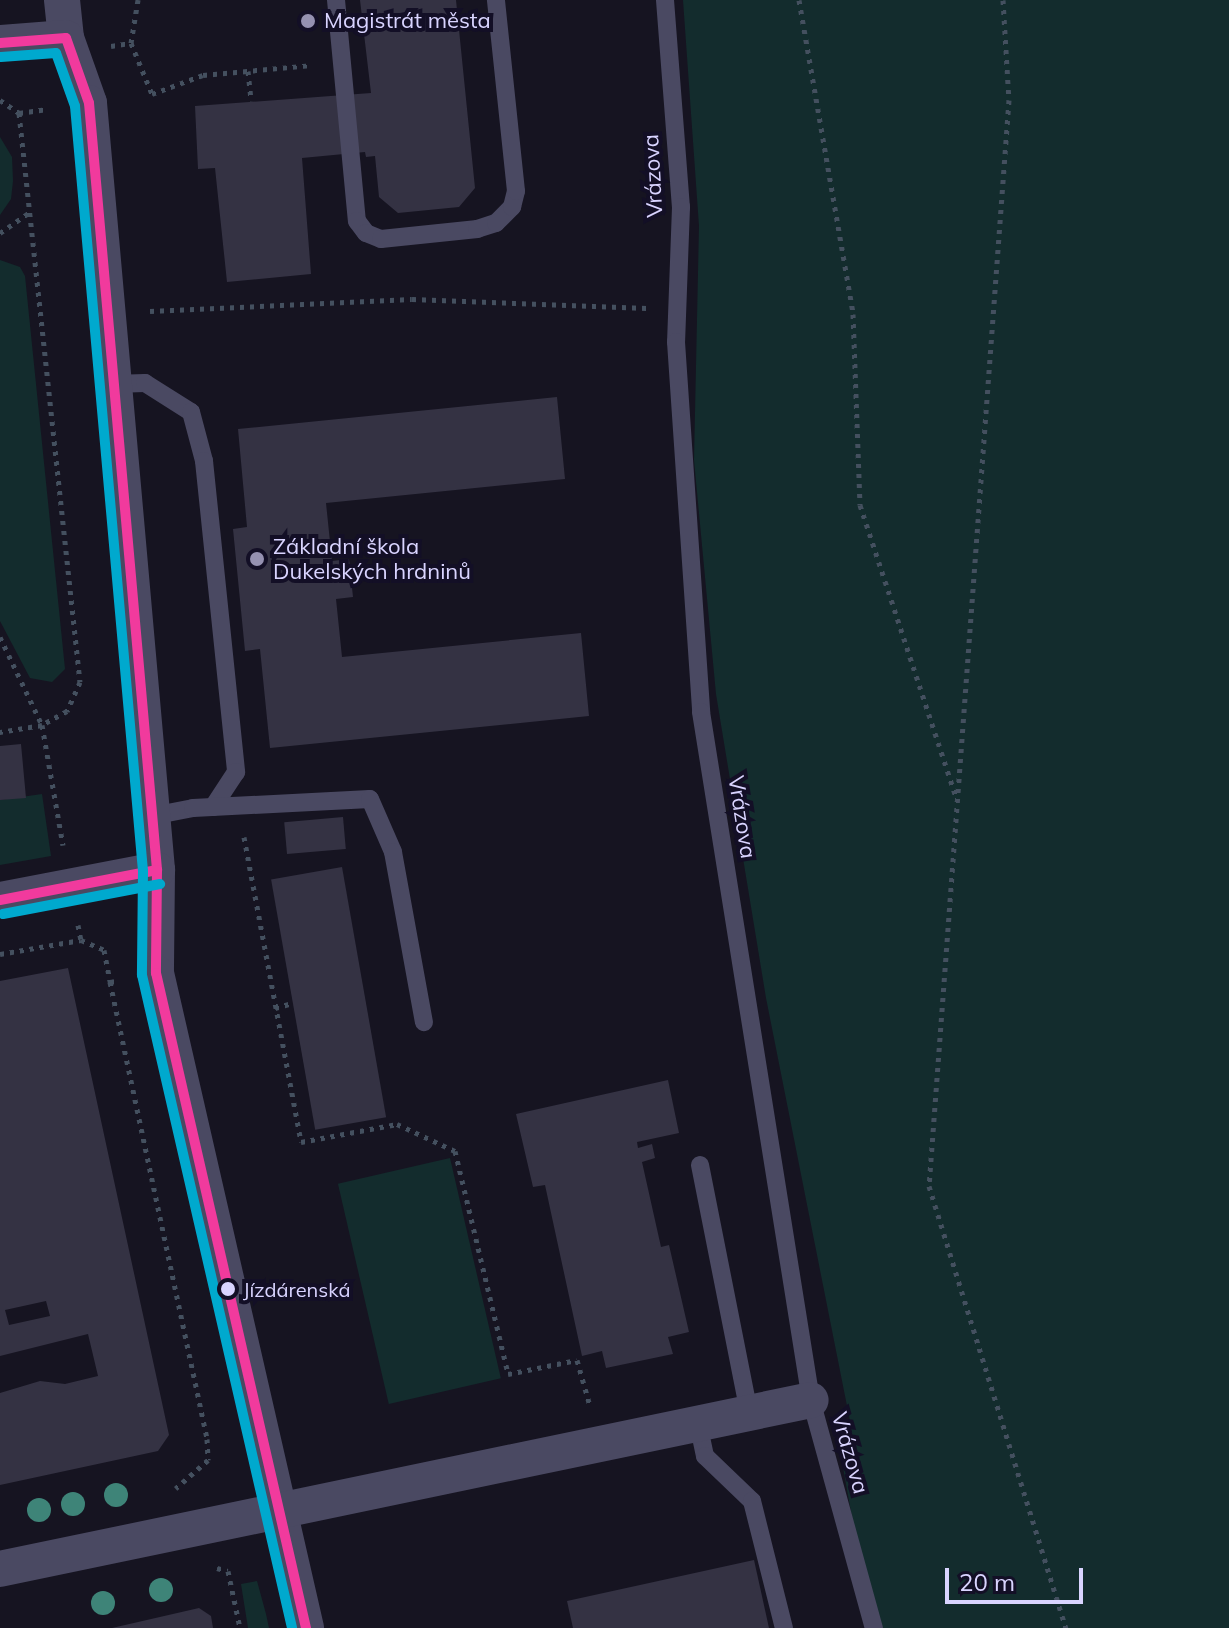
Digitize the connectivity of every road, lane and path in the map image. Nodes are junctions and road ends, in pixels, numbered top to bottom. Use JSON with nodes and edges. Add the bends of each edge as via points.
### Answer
{"nodes":[{"id":1,"x":62,"y":0,"type":"edge"},
{"id":2,"x":138,"y":0,"type":"edge"},
{"id":3,"x":336,"y":0,"type":"edge"},
{"id":4,"x":496,"y":0,"type":"edge"},
{"id":5,"x":665,"y":0,"type":"edge"},
{"id":6,"x":799,"y":0,"type":"edge"},
{"id":7,"x":1003,"y":0,"type":"edge"},
{"id":8,"x":66,"y":38,"type":"junction"},
{"id":9,"x":0,"y":43,"type":"edge"},
{"id":10,"x":131,"y":43,"type":"junction"},
{"id":11,"x":106,"y":46,"type":"dead end"},
{"id":12,"x":315,"y":51,"type":"dead end"},
{"id":13,"x":248,"y":71,"type":"junction"},
{"id":14,"x":0,"y":100,"type":"edge"},
{"id":15,"x":251,"y":101,"type":"dead end"},
{"id":16,"x":30,"y":212,"type":"junction"},
{"id":17,"x":0,"y":233,"type":"edge"},
{"id":18,"x":677,"y":309,"type":"junction"},
{"id":19,"x":137,"y":312,"type":"dead end"},
{"id":20,"x":113,"y":384,"type":"junction"},
{"id":21,"x":0,"y":637,"type":"edge"},
{"id":22,"x":42,"y":725,"type":"junction"},
{"id":23,"x":0,"y":732,"type":"edge"},
{"id":24,"x":959,"y":805,"type":"junction"},
{"id":25,"x":238,"y":806,"type":"junction"},
{"id":26,"x":213,"y":807,"type":"junction"},
{"id":27,"x":152,"y":816,"type":"junction"},
{"id":28,"x":157,"y":870,"type":"junction"},
{"id":29,"x":70,"y":887,"type":"junction"},
{"id":30,"x":0,"y":900,"type":"edge"},
{"id":31,"x":81,"y":940,"type":"dead end"},
{"id":32,"x":0,"y":954,"type":"edge"},
{"id":33,"x":110,"y":982,"type":"dead end"},
{"id":34,"x":293,"y":1003,"type":"dead end"},
{"id":35,"x":275,"y":1008,"type":"junction"},
{"id":36,"x":424,"y":1022,"type":"dead end"},
{"id":37,"x":700,"y":1165,"type":"dead end"},
{"id":38,"x":811,"y":1400,"type":"junction"},
{"id":39,"x":749,"y":1412,"type":"junction"},
{"id":40,"x":593,"y":1414,"type":"dead end"},
{"id":41,"x":698,"y":1423,"type":"junction"},
{"id":42,"x":171,"y":1491,"type":"dead end"},
{"id":43,"x":281,"y":1513,"type":"junction"},
{"id":44,"x":213,"y":1567,"type":"dead end"},
{"id":45,"x":0,"y":1569,"type":"edge"},
{"id":46,"x":240,"y":1628,"type":"edge"},
{"id":47,"x":306,"y":1628,"type":"edge"},
{"id":48,"x":784,"y":1628,"type":"edge"},
{"id":49,"x":874,"y":1628,"type":"edge"},
{"id":50,"x":1066,"y":1628,"type":"edge"}],
"edges":[{"from":1,"to":8,"type":"street"},
{"from":2,"to":10,"type":"path"},
{"from":3,"to":4,"type":"lane","via":[[357,221],[366,233],[381,239],[477,229],[496,223],[512,207],[516,191]]},
{"from":5,"to":18,"type":"lane","name":"Vrázova","via":[[681,207]]},
{"from":6,"to":24,"type":"path","via":[[853,314],[860,505]]},
{"from":7,"to":24,"type":"path","via":[[1009,100]]},
{"from":8,"to":9,"type":"street"},
{"from":8,"to":20,"type":"street","via":[[89,103]]},
{"from":10,"to":11,"type":"path"},
{"from":10,"to":13,"type":"path","via":[[152,94],[203,75]]},
{"from":12,"to":13,"type":"path","via":[[316,64]]},
{"from":13,"to":15,"type":"path"},
{"from":14,"to":16,"type":"path","via":[[19,113]]},
{"from":16,"to":17,"type":"path"},
{"from":16,"to":22,"type":"path","via":[[80,682],[67,711]]},
{"from":18,"to":19,"type":"path","via":[[412,299]]},
{"from":18,"to":38,"type":"lane","name":"Vrázova","via":[[701,712]]},
{"from":20,"to":26,"type":"lane","via":[[145,383],[191,412],[204,461],[236,772]]},
{"from":20,"to":27,"type":"street"},
{"from":21,"to":22,"type":"path"},
{"from":22,"to":23,"type":"path"},
{"from":22,"to":29,"type":"path"},
{"from":24,"to":50,"type":"path","via":[[929,1186]]},
{"from":25,"to":26,"type":"lane"},
{"from":25,"to":35,"type":"path"},
{"from":25,"to":36,"type":"lane","via":[[370,799],[393,852]]},
{"from":26,"to":27,"type":"lane"},
{"from":27,"to":28,"type":"street"},
{"from":28,"to":29,"type":"street"},
{"from":28,"to":43,"type":"street","via":[[156,973],[225,1289]]},
{"from":29,"to":30,"type":"street"},
{"from":31,"to":32,"type":"path"},
{"from":33,"to":42,"type":"path","via":[[207,1439],[208,1460]]},
{"from":34,"to":35,"type":"path"},
{"from":35,"to":40,"type":"path","via":[[301,1142],[397,1124],[455,1151],[508,1374],[577,1360]]},
{"from":37,"to":39,"type":"lane"},
{"from":38,"to":39,"type":"street"},
{"from":38,"to":49,"type":"lane","name":"Vrázova"},
{"from":39,"to":41,"type":"street"},
{"from":41,"to":43,"type":"street"},
{"from":41,"to":48,"type":"lane","via":[[705,1456],[752,1501]]},
{"from":43,"to":45,"type":"street"},
{"from":43,"to":47,"type":"street"},
{"from":44,"to":46,"type":"path","via":[[228,1571]]}]}
